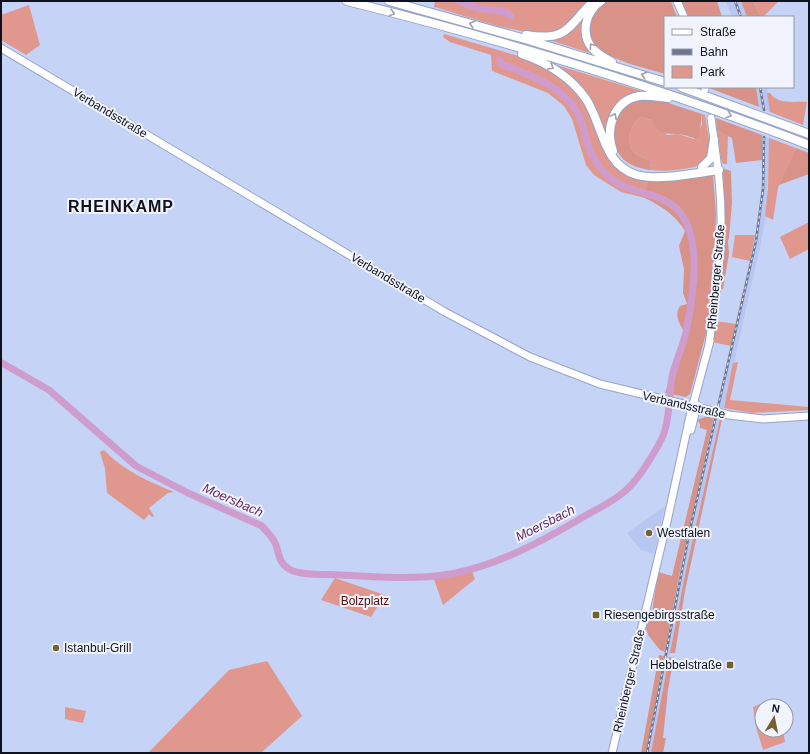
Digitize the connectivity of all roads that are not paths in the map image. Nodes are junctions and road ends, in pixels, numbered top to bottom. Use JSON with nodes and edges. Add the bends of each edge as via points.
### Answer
{"nodes":[{"id":1,"x":347,"y":1,"type":"edge"},
{"id":2,"x":389,"y":1,"type":"edge"},
{"id":3,"x":594,"y":1,"type":"edge"},
{"id":4,"x":601,"y":1,"type":"edge"},
{"id":5,"x":677,"y":1,"type":"edge"},
{"id":6,"x":684,"y":16,"type":"edge"},
{"id":7,"x":509,"y":34,"type":"junction"},
{"id":8,"x":490,"y":40,"type":"junction"},
{"id":9,"x":1,"y":48,"type":"edge"},
{"id":10,"x":623,"y":69,"type":"junction"},
{"id":11,"x":664,"y":82,"type":"edge"},
{"id":12,"x":684,"y":88,"type":"edge"},
{"id":13,"x":692,"y":102,"type":"junction"},
{"id":14,"x":711,"y":118,"type":"dead end"},
{"id":15,"x":809,"y":134,"type":"edge"},
{"id":16,"x":714,"y":140,"type":"junction"},
{"id":17,"x":809,"y":145,"type":"edge"},
{"id":18,"x":702,"y":167,"type":"junction"},
{"id":19,"x":719,"y":168,"type":"junction"},
{"id":20,"x":694,"y":408,"type":"junction"},
{"id":21,"x":809,"y":416,"type":"edge"},
{"id":22,"x":612,"y":753,"type":"edge"}],
"edges":[{"from":1,"to":8,"type":"highway","one_way":true},
{"from":7,"to":2,"type":"highway","one_way":true},
{"from":3,"to":7,"type":"highway","via":[[573,25],[556,36],[544,38]]},
{"from":10,"to":4,"type":"highway","one_way":true,"via":[[598,54],[588,42],[586,21],[591,10]]},
{"from":5,"to":6,"type":"main road"},
{"from":7,"to":10,"type":"highway"},
{"from":8,"to":13,"type":"highway"},
{"from":8,"to":19,"type":"highway","one_way":true,"via":[[506,49],[547,64],[574,84],[592,109],[612,157],[629,172],[653,177]]},
{"from":9,"to":20,"type":"main road","name":"Verbandsstraße","via":[[493,338],[576,376]]},
{"from":11,"to":10,"type":"highway","one_way":true},
{"from":12,"to":15,"type":"highway"},
{"from":13,"to":17,"type":"highway","one_way":true},
{"from":18,"to":13,"type":"highway","one_way":true,"via":[[657,173],[639,171],[617,158],[609,137],[611,123],[617,110],[634,98],[647,96]]},
{"from":14,"to":16,"type":"main road","name":"Rheinberger Straße"},
{"from":16,"to":18,"type":"highway","via":[[711,158]]},
{"from":16,"to":19,"type":"main road","name":"Rheinberger Straße"},
{"from":18,"to":19,"type":"highway"},
{"from":19,"to":20,"type":"main road","name":"Rheinberger Straße","via":[[721,250],[706,369]]},
{"from":20,"to":21,"type":"main road","name":"Verbandsstraße","via":[[754,419]]},
{"from":20,"to":22,"type":"main road","name":"Rheinberger Straße"}]}
